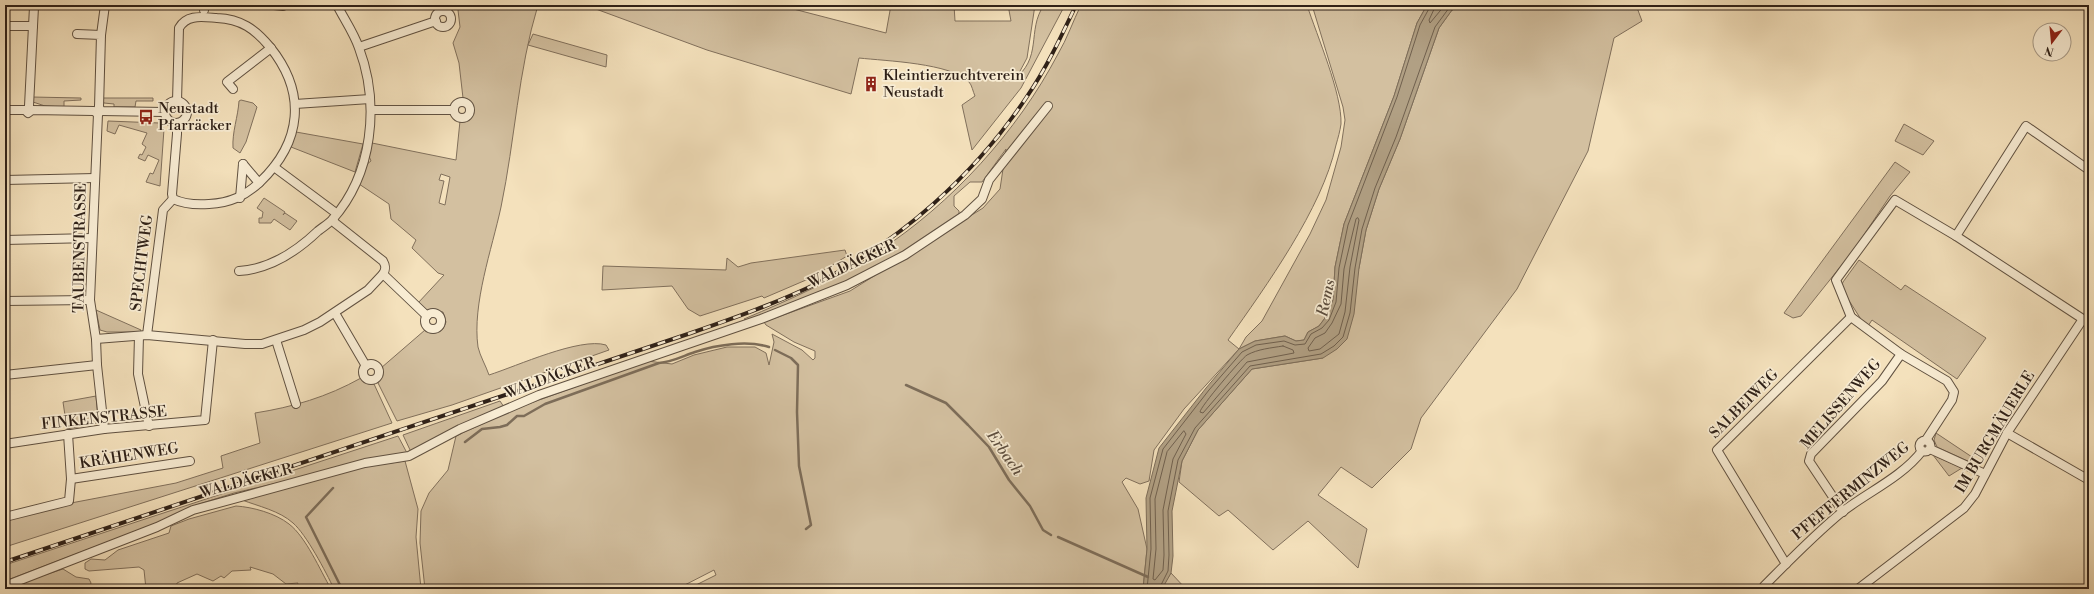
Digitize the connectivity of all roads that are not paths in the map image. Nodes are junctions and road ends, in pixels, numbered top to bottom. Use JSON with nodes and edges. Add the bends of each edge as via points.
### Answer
{"nodes":[{"id":1,"x":105,"y":5,"type":"edge"},
{"id":2,"x":337,"y":5,"type":"edge"},
{"id":3,"x":34,"y":7,"type":"dead end"},
{"id":4,"x":436,"y":21,"type":"dead end"},
{"id":5,"x":7,"y":26,"type":"dead end"},
{"id":6,"x":33,"y":26,"type":"junction"},
{"id":7,"x":77,"y":34,"type":"dead end"},
{"id":8,"x":101,"y":35,"type":"junction"},
{"id":9,"x":359,"y":47,"type":"junction"},
{"id":10,"x":271,"y":48,"type":"junction"},
{"id":11,"x":233,"y":89,"type":"dead end"},
{"id":12,"x":370,"y":99,"type":"junction"},
{"id":13,"x":177,"y":101,"type":"junction"},
{"id":14,"x":295,"y":104,"type":"junction"},
{"id":15,"x":1048,"y":106,"type":"dead end"},
{"id":16,"x":29,"y":109,"type":"junction"},
{"id":17,"x":5,"y":110,"type":"edge"},
{"id":18,"x":371,"y":110,"type":"junction"},
{"id":19,"x":454,"y":110,"type":"dead end"},
{"id":20,"x":98,"y":111,"type":"junction"},
{"id":21,"x":164,"y":112,"type":"junction"},
{"id":22,"x":176,"y":124,"type":"junction"},
{"id":23,"x":274,"y":167,"type":"junction"},
{"id":24,"x":2089,"y":170,"type":"edge"},
{"id":25,"x":95,"y":178,"type":"junction"},
{"id":26,"x":5,"y":180,"type":"edge"},
{"id":27,"x":259,"y":183,"type":"junction"},
{"id":28,"x":240,"y":198,"type":"junction"},
{"id":29,"x":173,"y":199,"type":"junction"},
{"id":30,"x":335,"y":216,"type":"junction"},
{"id":31,"x":1956,"y":236,"type":"junction"},
{"id":32,"x":92,"y":238,"type":"junction"},
{"id":33,"x":5,"y":240,"type":"edge"},
{"id":34,"x":239,"y":271,"type":"dead end"},
{"id":35,"x":383,"y":274,"type":"junction"},
{"id":36,"x":90,"y":300,"type":"junction"},
{"id":37,"x":5,"y":301,"type":"edge"},
{"id":38,"x":335,"y":313,"type":"junction"},
{"id":39,"x":427,"y":316,"type":"dead end"},
{"id":40,"x":1851,"y":317,"type":"junction"},
{"id":41,"x":2086,"y":321,"type":"edge"},
{"id":42,"x":143,"y":336,"type":"junction"},
{"id":43,"x":96,"y":339,"type":"junction"},
{"id":44,"x":213,"y":340,"type":"junction"},
{"id":45,"x":276,"y":340,"type":"junction"},
{"id":46,"x":1901,"y":354,"type":"junction"},
{"id":47,"x":97,"y":365,"type":"junction"},
{"id":48,"x":366,"y":366,"type":"dead end"},
{"id":49,"x":5,"y":375,"type":"edge"},
{"id":50,"x":296,"y":404,"type":"dead end"},
{"id":51,"x":149,"y":426,"type":"junction"},
{"id":52,"x":104,"y":429,"type":"junction"},
{"id":53,"x":2007,"y":433,"type":"junction"},
{"id":54,"x":68,"y":434,"type":"junction"},
{"id":55,"x":5,"y":444,"type":"edge"},
{"id":56,"x":1926,"y":450,"type":"junction"},
{"id":57,"x":190,"y":461,"type":"dead end"},
{"id":58,"x":1984,"y":474,"type":"junction"},
{"id":59,"x":72,"y":479,"type":"junction"},
{"id":60,"x":2089,"y":480,"type":"edge"},
{"id":61,"x":1843,"y":512,"type":"junction"},
{"id":62,"x":5,"y":517,"type":"edge"},
{"id":63,"x":1786,"y":564,"type":"junction"},
{"id":64,"x":5,"y":586,"type":"edge"},
{"id":65,"x":1765,"y":588,"type":"edge"},
{"id":66,"x":1862,"y":588,"type":"edge"}],
"edges":[{"from":1,"to":8,"type":"street","name":"TAUBENSTRASSE"},
{"from":2,"to":9,"type":"street"},
{"from":3,"to":6,"type":"street"},
{"from":4,"to":9,"type":"street"},
{"from":5,"to":6,"type":"street"},
{"from":6,"to":16,"type":"street"},
{"from":7,"to":8,"type":"street"},
{"from":8,"to":20,"type":"street","name":"TAUBENSTRASSE"},
{"from":9,"to":12,"type":"street"},
{"from":10,"to":11,"type":"street","via":[[227,82]]},
{"from":10,"to":13,"type":"street","via":[[252,28],[238,21],[223,18],[189,18],[182,22],[179,28]]},
{"from":10,"to":14,"type":"street","via":[[285,66]]},
{"from":12,"to":14,"type":"street"},
{"from":12,"to":18,"type":"street"},
{"from":13,"to":21,"type":"street","via":[[169,103]]},
{"from":13,"to":22,"type":"street","via":[[184,105],[187,114],[183,121]]},
{"from":14,"to":23,"type":"street","via":[[292,135],[286,150]]},
{"from":15,"to":64,"type":"street","name":"WALDÄCKER","via":[[989,180],[982,200],[965,215],[906,255],[847,285],[761,319],[539,395],[460,429],[409,456],[365,463],[193,510],[157,527]]},
{"from":16,"to":17,"type":"street"},
{"from":16,"to":20,"type":"street"},
{"from":18,"to":19,"type":"street"},
{"from":18,"to":30,"type":"street","via":[[371,129],[360,172],[351,193]]},
{"from":20,"to":21,"type":"street"},
{"from":20,"to":25,"type":"street","name":"TAUBENSTRASSE"},
{"from":21,"to":22,"type":"street","via":[[167,119]]},
{"from":22,"to":29,"type":"street"},
{"from":23,"to":27,"type":"street"},
{"from":23,"to":30,"type":"street"},
{"from":24,"to":31,"type":"street","via":[[2026,126]]},
{"from":25,"to":26,"type":"street"},
{"from":25,"to":32,"type":"street","name":"TAUBENSTRASSE"},
{"from":27,"to":28,"type":"street"},
{"from":27,"to":28,"type":"street","via":[[244,164]]},
{"from":28,"to":29,"type":"street","via":[[203,204],[181,203]]},
{"from":29,"to":42,"type":"street","name":"SPECHTWEG","via":[[163,210]]},
{"from":30,"to":34,"type":"street","via":[[307,243],[274,262],[255,270]]},
{"from":30,"to":35,"type":"street","via":[[335,223],[383,261],[386,270]]},
{"from":31,"to":40,"type":"street","via":[[1895,200],[1836,280]]},
{"from":31,"to":41,"type":"street"},
{"from":32,"to":33,"type":"street"},
{"from":32,"to":36,"type":"street","name":"TAUBENSTRASSE"},
{"from":35,"to":38,"type":"street","via":[[368,290]]},
{"from":35,"to":39,"type":"street"},
{"from":36,"to":37,"type":"street"},
{"from":36,"to":43,"type":"street","name":"TAUBENSTRASSE"},
{"from":38,"to":45,"type":"street","via":[[304,330]]},
{"from":38,"to":48,"type":"street"},
{"from":40,"to":46,"type":"street","name":"PFEFFERMINZWEG"},
{"from":40,"to":63,"type":"street","name":"SALBEIWEG","via":[[1717,450]]},
{"from":41,"to":53,"type":"street","name":"IM BURGMÄUERLE"},
{"from":42,"to":43,"type":"street"},
{"from":42,"to":44,"type":"street"},
{"from":42,"to":51,"type":"street","name":"SPECHTWEG","via":[[138,374]]},
{"from":43,"to":47,"type":"street","name":"TAUBENSTRASSE"},
{"from":44,"to":45,"type":"street","via":[[245,344],[262,344]]},
{"from":44,"to":51,"type":"street","name":"FINKENSTRASSE","via":[[205,420]]},
{"from":45,"to":50,"type":"street"},
{"from":46,"to":56,"type":"street","name":"PFEFFERMINZWEG","via":[[1947,381],[1954,392],[1952,400],[1926,440],[1919,444]]},
{"from":46,"to":61,"type":"street","name":"MELISSENWEG","via":[[1882,381],[1811,454],[1809,461]]},
{"from":47,"to":49,"type":"street"},
{"from":47,"to":52,"type":"street","name":"TAUBENSTRASSE"},
{"from":51,"to":52,"type":"street","name":"FINKENSTRASSE"},
{"from":52,"to":54,"type":"street","name":"FINKENSTRASSE"},
{"from":53,"to":58,"type":"street","name":"IM BURGMÄUERLE"},
{"from":53,"to":60,"type":"street"},
{"from":54,"to":55,"type":"street","name":"FINKENSTRASSE"},
{"from":54,"to":59,"type":"street"},
{"from":56,"to":58,"type":"street","name":"PFEFFERMINZWEG"},
{"from":56,"to":61,"type":"street","name":"PFEFFERMINZWEG","via":[[1901,472]]},
{"from":57,"to":59,"type":"street","name":"KRÄHENWEG"},
{"from":58,"to":66,"type":"street","name":"IM BURGMÄUERLE","via":[[1975,494],[1964,508]]},
{"from":59,"to":62,"type":"street","via":[[69,501]]},
{"from":61,"to":63,"type":"street","name":"PFEFFERMINZWEG"},
{"from":63,"to":65,"type":"street","name":"PFEFFERMINZWEG"}]}
